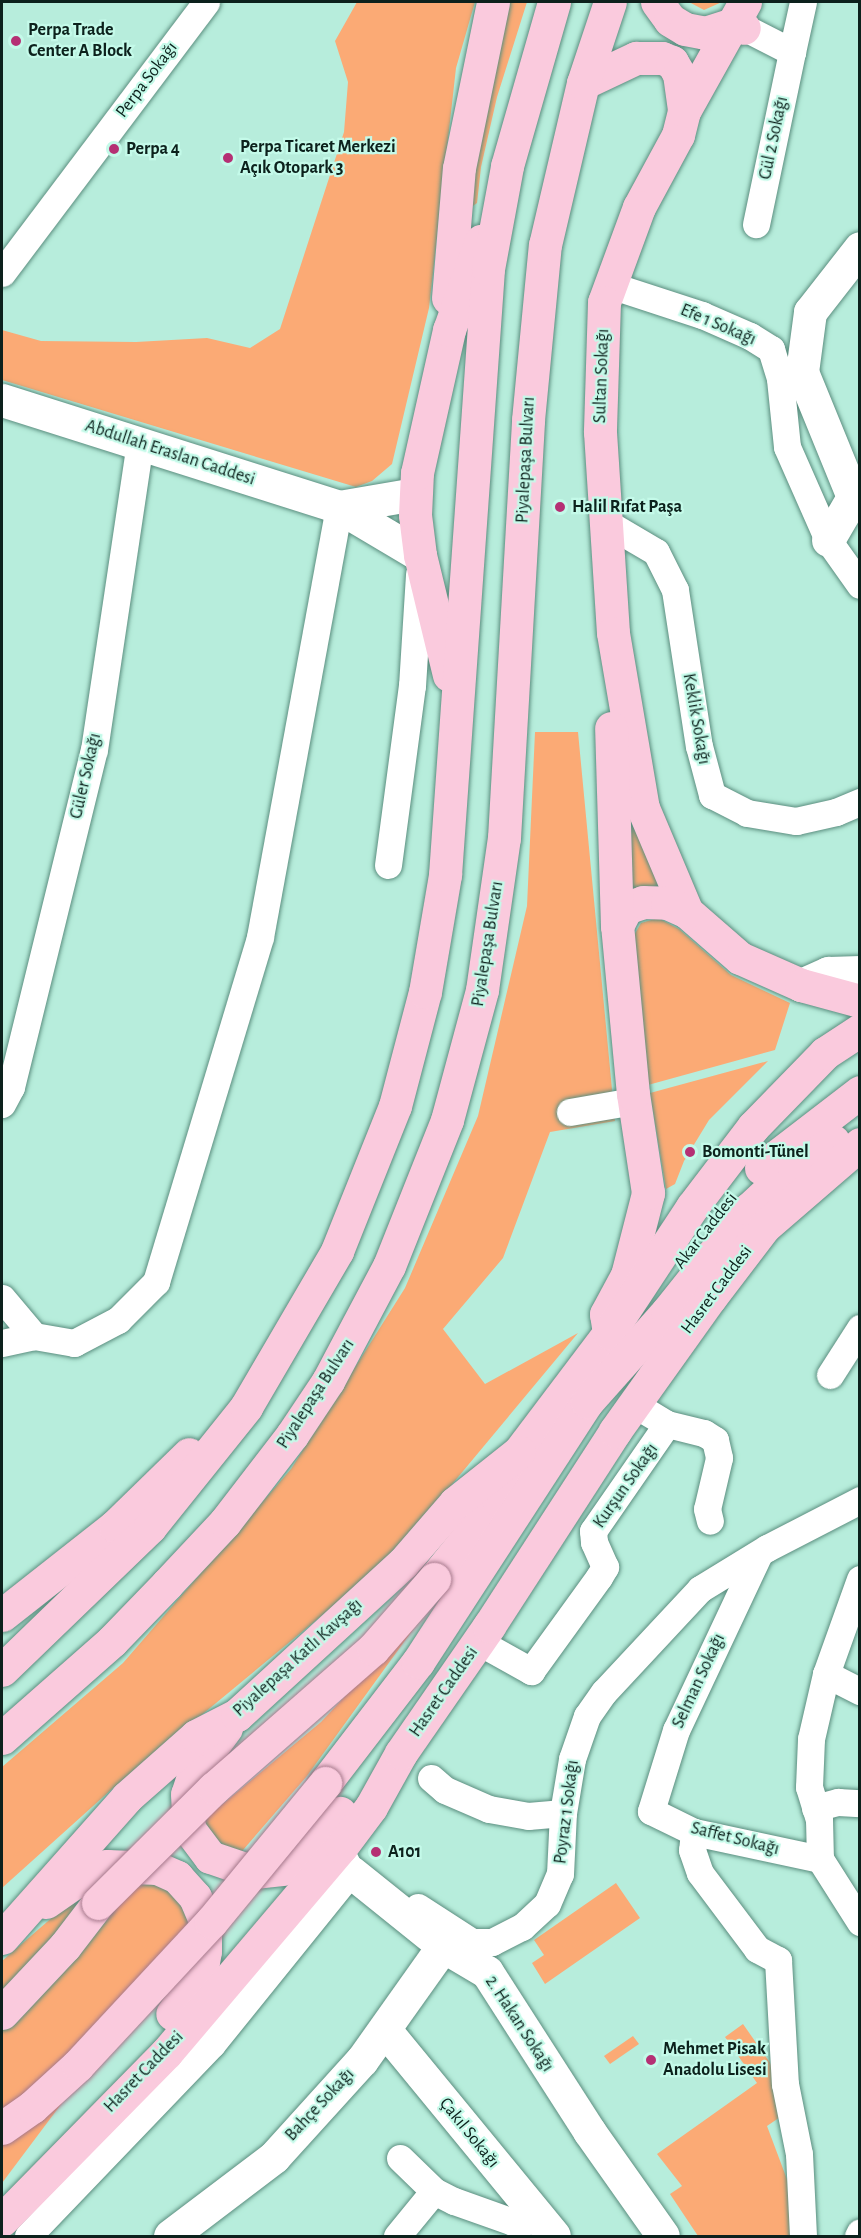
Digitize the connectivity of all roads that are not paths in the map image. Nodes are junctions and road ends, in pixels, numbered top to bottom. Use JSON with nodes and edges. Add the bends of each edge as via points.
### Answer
{"nodes":[{"id":1,"x":206,"y":2,"type":"edge"},
{"id":2,"x":493,"y":2,"type":"edge"},
{"id":3,"x":554,"y":2,"type":"edge"},
{"id":4,"x":610,"y":2,"type":"edge"},
{"id":5,"x":657,"y":2,"type":"edge"},
{"id":6,"x":768,"y":2,"type":"edge"},
{"id":7,"x":803,"y":2,"type":"edge"},
{"id":8,"x":744,"y":19,"type":"edge"},
{"id":9,"x":792,"y":52,"type":"junction"},
{"id":10,"x":584,"y":83,"type":"junction"},
{"id":11,"x":681,"y":123,"type":"junction"},
{"id":12,"x":498,"y":213,"type":"junction"},
{"id":13,"x":756,"y":224,"type":"dead end"},
{"id":14,"x":860,"y":249,"type":"edge"},
{"id":15,"x":2,"y":273,"type":"edge"},
{"id":16,"x":610,"y":285,"type":"junction"},
{"id":17,"x":449,"y":330,"type":"junction"},
{"id":18,"x":2,"y":400,"type":"edge"},
{"id":19,"x":140,"y":442,"type":"junction"},
{"id":20,"x":415,"y":494,"type":"junction"},
{"id":21,"x":339,"y":507,"type":"junction"},
{"id":22,"x":860,"y":521,"type":"edge"},
{"id":23,"x":605,"y":522,"type":"junction"},
{"id":24,"x":828,"y":540,"type":"junction"},
{"id":25,"x":420,"y":555,"type":"junction"},
{"id":26,"x":860,"y":585,"type":"edge"},
{"id":27,"x":613,"y":633,"type":"junction"},
{"id":28,"x":460,"y":701,"type":"junction"},
{"id":29,"x":860,"y":802,"type":"edge"},
{"id":30,"x":388,"y":865,"type":"dead end"},
{"id":31,"x":687,"y":912,"type":"junction"},
{"id":32,"x":617,"y":926,"type":"junction"},
{"id":33,"x":860,"y":972,"type":"edge"},
{"id":34,"x":801,"y":985,"type":"junction"},
{"id":35,"x":860,"y":1001,"type":"edge"},
{"id":36,"x":860,"y":1030,"type":"edge"},
{"id":37,"x":860,"y":1066,"type":"edge"},
{"id":38,"x":860,"y":1092,"type":"edge"},
{"id":39,"x":634,"y":1101,"type":"junction"},
{"id":40,"x":2,"y":1104,"type":"edge"},
{"id":41,"x":570,"y":1112,"type":"dead end"},
{"id":42,"x":860,"y":1124,"type":"edge"},
{"id":43,"x":860,"y":1144,"type":"edge"},
{"id":44,"x":722,"y":1171,"type":"junction"},
{"id":45,"x":2,"y":1298,"type":"edge"},
{"id":46,"x":860,"y":1328,"type":"edge"},
{"id":47,"x":609,"y":1334,"type":"junction"},
{"id":48,"x":34,"y":1336,"type":"junction"},
{"id":49,"x":2,"y":1343,"type":"edge"},
{"id":50,"x":830,"y":1374,"type":"dead end"},
{"id":51,"x":587,"y":1402,"type":"junction"},
{"id":52,"x":634,"y":1404,"type":"junction"},
{"id":53,"x":246,"y":1407,"type":"junction"},
{"id":54,"x":668,"y":1424,"type":"junction"},
{"id":55,"x":519,"y":1452,"type":"junction"},
{"id":56,"x":860,"y":1500,"type":"edge"},
{"id":57,"x":710,"y":1521,"type":"dead end"},
{"id":58,"x":758,"y":1556,"type":"junction"},
{"id":59,"x":860,"y":1579,"type":"edge"},
{"id":60,"x":2,"y":1615,"type":"edge"},
{"id":61,"x":479,"y":1642,"type":"junction"},
{"id":62,"x":2,"y":1670,"type":"edge"},
{"id":63,"x":826,"y":1674,"type":"junction"},
{"id":64,"x":860,"y":1691,"type":"edge"},
{"id":65,"x":237,"y":1715,"type":"junction"},
{"id":66,"x":2,"y":1738,"type":"edge"},
{"id":67,"x":400,"y":1753,"type":"junction"},
{"id":68,"x":431,"y":1778,"type":"dead end"},
{"id":69,"x":860,"y":1803,"type":"edge"},
{"id":70,"x":815,"y":1808,"type":"junction"},
{"id":71,"x":651,"y":1811,"type":"joint"},
{"id":72,"x":563,"y":1813,"type":"junction"},
{"id":73,"x":694,"y":1832,"type":"junction"},
{"id":74,"x":820,"y":1859,"type":"junction"},
{"id":75,"x":346,"y":1860,"type":"junction"},
{"id":76,"x":98,"y":1904,"type":"junction"},
{"id":77,"x":858,"y":1917,"type":"edge"},
{"id":78,"x":2,"y":1938,"type":"edge"},
{"id":79,"x":443,"y":1946,"type":"junction"},
{"id":80,"x":2,"y":1996,"type":"edge"},
{"id":81,"x":2,"y":2013,"type":"edge"},
{"id":82,"x":385,"y":2030,"type":"junction"},
{"id":83,"x":100,"y":2116,"type":"junction"},
{"id":84,"x":2,"y":2128,"type":"edge"},
{"id":85,"x":400,"y":2158,"type":"dead end"},
{"id":86,"x":434,"y":2191,"type":"junction"},
{"id":87,"x":2,"y":2220,"type":"edge"},
{"id":88,"x":546,"y":2228,"type":"edge"},
{"id":89,"x":860,"y":2232,"type":"edge"},
{"id":90,"x":28,"y":2236,"type":"edge"},
{"id":91,"x":170,"y":2236,"type":"edge"},
{"id":92,"x":397,"y":2236,"type":"edge"},
{"id":93,"x":663,"y":2236,"type":"edge"},
{"id":94,"x":803,"y":2236,"type":"edge"},
{"id":95,"x":858,"y":2236,"type":"edge"}],
"edges":[{"from":1,"to":15,"type":"street","name":"Perpa Sokağı"},
{"from":2,"to":17,"type":"main road","via":[[459,168],[448,293]]},
{"from":3,"to":12,"type":"main road","via":[[521,110]]},
{"from":4,"to":10,"type":"main road","name":"Piyalepaşa Bulvarı"},
{"from":5,"to":8,"type":"main road","via":[[670,20],[685,29],[705,33]]},
{"from":6,"to":8,"type":"main road","name":"Sultan Sokağı"},
{"from":7,"to":9,"type":"street","name":"Gül 2 Sokağı"},
{"from":8,"to":9,"type":"street"},
{"from":8,"to":11,"type":"main road","name":"Sultan Sokağı"},
{"from":9,"to":13,"type":"street","name":"Gül 2 Sokağı"},
{"from":10,"to":11,"type":"main road","via":[[636,58],[672,62],[679,74]]},
{"from":10,"to":66,"type":"main road","name":"Piyalepaşa Bulvarı","via":[[544,246],[537,299],[508,784],[493,927],[482,990],[447,1120],[406,1227],[362,1322],[292,1435],[225,1522],[167,1584],[112,1641]]},
{"from":11,"to":16,"type":"main road","name":"Sultan Sokağı","via":[[639,207]]},
{"from":12,"to":17,"type":"main road","via":[[468,270]]},
{"from":12,"to":28,"type":"main road","via":[[482,331]]},
{"from":14,"to":24,"type":"street","via":[[810,312],[802,372],[853,497]]},
{"from":16,"to":23,"type":"main road","name":"Sultan Sokağı","via":[[604,302],[602,351]]},
{"from":16,"to":24,"type":"street","name":"Efe 1 Sokağı","via":[[702,315],[771,349],[780,379],[787,447]]},
{"from":17,"to":20,"type":"main road"},
{"from":18,"to":19,"type":"street","name":"Abdullah Eraslan Caddesi"},
{"from":19,"to":21,"type":"street","name":"Abdullah Eraslan Caddesi"},
{"from":19,"to":40,"type":"street","name":"Güler Sokağı","via":[[94,750],[11,1086]]},
{"from":20,"to":21,"type":"street","name":"Abdullah Eraslan Caddesi"},
{"from":20,"to":25,"type":"main road"},
{"from":21,"to":25,"type":"street","name":"Abdullah Eraslan Caddesi"},
{"from":21,"to":48,"type":"street","via":[[260,937],[156,1282],[118,1320],[74,1343]]},
{"from":22,"to":24,"type":"street"},
{"from":23,"to":27,"type":"main road","name":"Sultan Sokağı"},
{"from":23,"to":29,"type":"street","name":"Keklik Sokağı","via":[[656,552],[675,590],[699,746],[712,795],[747,813],[796,820],[836,812]]},
{"from":24,"to":26,"type":"street"},
{"from":25,"to":28,"type":"main road","via":[[448,674]]},
{"from":25,"to":30,"type":"street","via":[[411,686]]},
{"from":27,"to":31,"type":"main road","via":[[643,808]]},
{"from":27,"to":32,"type":"main road","via":[[611,712]]},
{"from":28,"to":53,"type":"main road","via":[[446,875],[426,992],[394,1106],[337,1251]]},
{"from":31,"to":32,"type":"main road","via":[[667,903],[643,902],[626,908]]},
{"from":31,"to":34,"type":"main road","via":[[740,958]]},
{"from":32,"to":39,"type":"main road"},
{"from":33,"to":34,"type":"street","via":[[828,973]]},
{"from":34,"to":35,"type":"main road"},
{"from":36,"to":44,"type":"main road","via":[[825,1053],[781,1096]]},
{"from":37,"to":44,"type":"main road","name":"Akar Caddesi","via":[[784,1119]]},
{"from":38,"to":51,"type":"main road","name":"Akar Caddesi","via":[[765,1164],[708,1222]]},
{"from":39,"to":41,"type":"street"},
{"from":39,"to":47,"type":"main road","via":[[647,1203],[627,1275],[606,1314]]},
{"from":42,"to":51,"type":"main road","via":[[794,1167],[749,1209],[668,1312]]},
{"from":43,"to":52,"type":"main road","name":"Hasret Caddesi","via":[[764,1227]]},
{"from":44,"to":47,"type":"main road","via":[[692,1207]]},
{"from":45,"to":48,"type":"street"},
{"from":46,"to":50,"type":"street"},
{"from":47,"to":55,"type":"main road"},
{"from":48,"to":49,"type":"street"},
{"from":51,"to":84,"type":"main road","bridge":true,"via":[[418,1662],[325,1783],[211,1922],[78,2065]]},
{"from":52,"to":54,"type":"street","name":"Kurşun Sokağı"},
{"from":52,"to":61,"type":"main road","name":"Hasret Caddesi"},
{"from":53,"to":60,"type":"main road","via":[[174,1467],[115,1526]]},
{"from":53,"to":62,"type":"main road","via":[[150,1527]]},
{"from":54,"to":57,"type":"street","via":[[704,1433],[715,1440],[719,1458],[707,1509]]},
{"from":54,"to":61,"type":"street","name":"Kurşun Sokağı","via":[[593,1531],[605,1567],[531,1671]]},
{"from":55,"to":65,"type":"main road","name":"Piyalepaşa Katlı Kavşağı","via":[[455,1503],[403,1563]]},
{"from":55,"to":76,"type":"main road","bridge":true,"via":[[498,1500],[373,1649],[214,1788]]},
{"from":56,"to":58,"type":"street","name":"Poyraz 1 Sokağı"},
{"from":58,"to":71,"type":"street","name":"Selman Sokağı","via":[[676,1730]]},
{"from":58,"to":72,"type":"street","name":"Poyraz 1 Sokağı","via":[[700,1589],[604,1692],[587,1716],[572,1759]]},
{"from":59,"to":63,"type":"street"},
{"from":61,"to":67,"type":"main road","name":"Hasret Caddesi"},
{"from":63,"to":64,"type":"street"},
{"from":63,"to":70,"type":"street","via":[[811,1739],[809,1787]]},
{"from":65,"to":67,"type":"main road","via":[[195,1770],[186,1809],[189,1829],[198,1844],[210,1857],[228,1867],[268,1873],[294,1863]]},
{"from":65,"to":78,"type":"main road","name":"Piyalepaşa Katlı Kavşağı","via":[[196,1736],[127,1797]]},
{"from":67,"to":75,"type":"main road","name":"Hasret Caddesi"},
{"from":68,"to":72,"type":"street","via":[[445,1790],[489,1809],[528,1816]]},
{"from":69,"to":70,"type":"street","via":[[838,1802]]},
{"from":70,"to":74,"type":"street"},
{"from":71,"to":73,"type":"street","name":"Saffet Sokağı"},
{"from":72,"to":75,"type":"street","name":"Poyraz 1 Sokağı","via":[[560,1874],[547,1904],[522,1927],[492,1942],[472,1942],[443,1926]]},
{"from":73,"to":74,"type":"street","name":"Saffet Sokağı"},
{"from":73,"to":94,"type":"street","via":[[692,1850],[700,1873],[757,1949],[778,1960],[785,2084],[799,2154]]},
{"from":74,"to":77,"type":"street"},
{"from":75,"to":79,"type":"street","name":"2. Hakan Sokağı"},
{"from":75,"to":83,"type":"main road","name":"Hasret Caddesi","via":[[167,2052]]},
{"from":75,"to":90,"type":"street","name":"Hasret Caddesi","via":[[212,2044]]},
{"from":76,"to":80,"type":"main road"},
{"from":76,"to":81,"type":"main road"},
{"from":78,"to":83,"type":"main road","via":[[78,1880],[107,1866],[157,1868],[177,1877],[195,1897],[205,1920],[201,1974],[120,2080]]},
{"from":79,"to":82,"type":"street","name":"Bahçe Sokağı"},
{"from":79,"to":93,"type":"street","name":"2. Hakan Sokağı","via":[[487,1972],[589,2131]]},
{"from":82,"to":88,"type":"street","name":"Çakıl Sokağı"},
{"from":82,"to":91,"type":"street","name":"Bahçe Sokağı","via":[[274,2157]]},
{"from":83,"to":87,"type":"main road","name":"Hasret Caddesi"},
{"from":85,"to":86,"type":"street"},
{"from":86,"to":88,"type":"street","via":[[486,2215]]},
{"from":86,"to":92,"type":"street"},
{"from":89,"to":95,"type":"street"}]}
